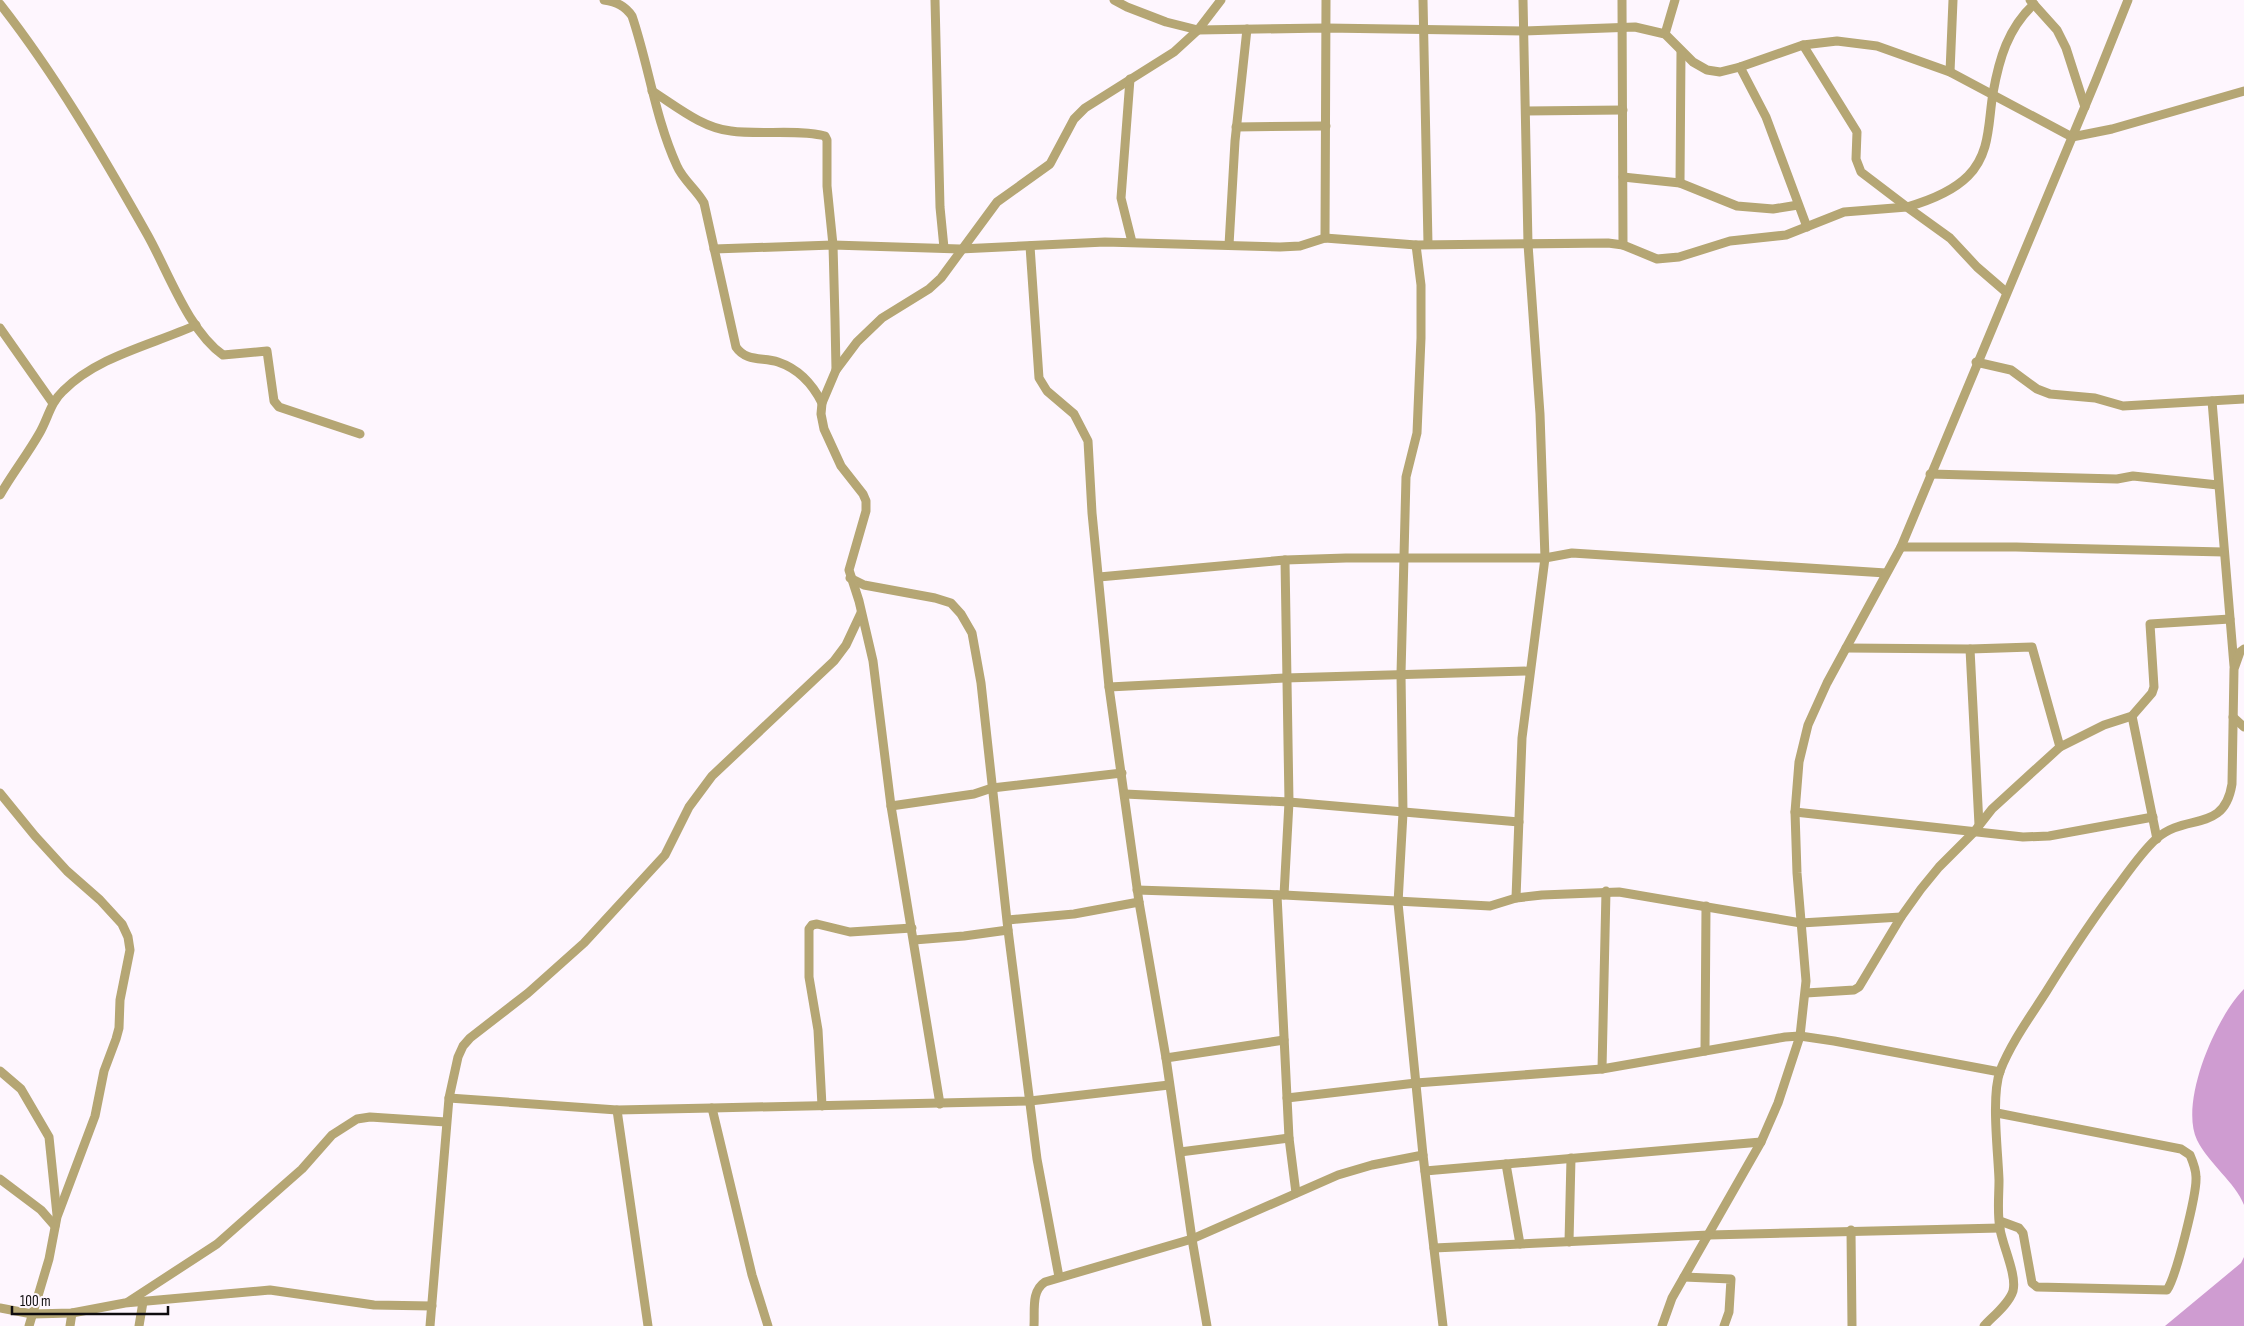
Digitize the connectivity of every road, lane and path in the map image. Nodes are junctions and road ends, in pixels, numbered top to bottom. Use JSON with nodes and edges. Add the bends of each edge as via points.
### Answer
{"nodes":[{"id":1,"x":604,"y":0,"type":"edge"},
{"id":2,"x":935,"y":0,"type":"edge"},
{"id":3,"x":1114,"y":0,"type":"edge"},
{"id":4,"x":1221,"y":0,"type":"edge"},
{"id":5,"x":1326,"y":0,"type":"edge"},
{"id":6,"x":1423,"y":0,"type":"edge"},
{"id":7,"x":1523,"y":0,"type":"edge"},
{"id":8,"x":1622,"y":0,"type":"edge"},
{"id":9,"x":1675,"y":0,"type":"edge"},
{"id":10,"x":1953,"y":0,"type":"edge"},
{"id":11,"x":2128,"y":0,"type":"edge"},
{"id":12,"x":2032,"y":2,"type":"edge"},
{"id":13,"x":0,"y":4,"type":"edge"},
{"id":14,"x":1622,"y":26,"type":"junction"},
{"id":15,"x":1326,"y":28,"type":"junction"},
{"id":16,"x":1247,"y":29,"type":"junction"},
{"id":17,"x":1198,"y":30,"type":"junction"},
{"id":18,"x":1424,"y":30,"type":"junction"},
{"id":19,"x":1524,"y":31,"type":"junction"},
{"id":20,"x":1666,"y":34,"type":"junction"},
{"id":21,"x":1803,"y":45,"type":"junction"},
{"id":22,"x":1681,"y":51,"type":"junction"},
{"id":23,"x":1740,"y":67,"type":"junction"},
{"id":24,"x":1950,"y":72,"type":"junction"},
{"id":25,"x":1130,"y":79,"type":"junction"},
{"id":26,"x":652,"y":91,"type":"junction"},
{"id":27,"x":2244,"y":91,"type":"edge"},
{"id":28,"x":1993,"y":94,"type":"junction"},
{"id":29,"x":2085,"y":107,"type":"junction"},
{"id":30,"x":1623,"y":110,"type":"junction"},
{"id":31,"x":1526,"y":111,"type":"junction"},
{"id":32,"x":1326,"y":126,"type":"junction"},
{"id":33,"x":1236,"y":127,"type":"junction"},
{"id":34,"x":2072,"y":137,"type":"junction"},
{"id":35,"x":1623,"y":177,"type":"junction"},
{"id":36,"x":1680,"y":183,"type":"junction"},
{"id":37,"x":1798,"y":206,"type":"junction"},
{"id":38,"x":1907,"y":207,"type":"junction"},
{"id":39,"x":1807,"y":227,"type":"junction"},
{"id":40,"x":1325,"y":238,"type":"junction"},
{"id":41,"x":1132,"y":242,"type":"junction"},
{"id":42,"x":1428,"y":244,"type":"junction"},
{"id":43,"x":1528,"y":244,"type":"junction"},
{"id":44,"x":1623,"y":244,"type":"junction"},
{"id":45,"x":832,"y":245,"type":"junction"},
{"id":46,"x":1229,"y":245,"type":"junction"},
{"id":47,"x":1416,"y":245,"type":"junction"},
{"id":48,"x":1030,"y":246,"type":"junction"},
{"id":49,"x":714,"y":248,"type":"junction"},
{"id":50,"x":944,"y":248,"type":"junction"},
{"id":51,"x":960,"y":249,"type":"junction"},
{"id":52,"x":2006,"y":292,"type":"junction"},
{"id":53,"x":196,"y":325,"type":"junction"},
{"id":54,"x":0,"y":328,"type":"edge"},
{"id":55,"x":1976,"y":362,"type":"junction"},
{"id":56,"x":836,"y":370,"type":"junction"},
{"id":57,"x":2244,"y":399,"type":"edge"},
{"id":58,"x":2212,"y":401,"type":"junction"},
{"id":59,"x":52,"y":402,"type":"junction"},
{"id":60,"x":822,"y":403,"type":"junction"},
{"id":61,"x":360,"y":434,"type":"dead end"},
{"id":62,"x":1930,"y":474,"type":"junction"},
{"id":63,"x":2218,"y":485,"type":"junction"},
{"id":64,"x":0,"y":495,"type":"edge"},
{"id":65,"x":1901,"y":547,"type":"junction"},
{"id":66,"x":2224,"y":552,"type":"junction"},
{"id":67,"x":1545,"y":558,"type":"junction"},
{"id":68,"x":1404,"y":559,"type":"junction"},
{"id":69,"x":1285,"y":560,"type":"junction"},
{"id":70,"x":1886,"y":573,"type":"junction"},
{"id":71,"x":1099,"y":577,"type":"junction"},
{"id":72,"x":850,"y":578,"type":"junction"},
{"id":73,"x":861,"y":613,"type":"junction"},
{"id":74,"x":2230,"y":619,"type":"junction"},
{"id":75,"x":1846,"y":648,"type":"junction"},
{"id":76,"x":2244,"y":649,"type":"edge"},
{"id":77,"x":1970,"y":650,"type":"junction"},
{"id":78,"x":2234,"y":669,"type":"junction"},
{"id":79,"x":1530,"y":671,"type":"junction"},
{"id":80,"x":1401,"y":674,"type":"junction"},
{"id":81,"x":1285,"y":678,"type":"junction"},
{"id":82,"x":1110,"y":687,"type":"junction"},
{"id":83,"x":2132,"y":716,"type":"junction"},
{"id":84,"x":2233,"y":718,"type":"junction"},
{"id":85,"x":2244,"y":727,"type":"edge"},
{"id":86,"x":2060,"y":747,"type":"junction"},
{"id":87,"x":1122,"y":773,"type":"junction"},
{"id":88,"x":992,"y":788,"type":"junction"},
{"id":89,"x":0,"y":793,"type":"edge"},
{"id":90,"x":1125,"y":794,"type":"junction"},
{"id":91,"x":1289,"y":802,"type":"junction"},
{"id":92,"x":891,"y":806,"type":"junction"},
{"id":93,"x":1795,"y":812,"type":"junction"},
{"id":94,"x":1404,"y":813,"type":"junction"},
{"id":95,"x":2153,"y":817,"type":"junction"},
{"id":96,"x":1519,"y":822,"type":"junction"},
{"id":97,"x":1977,"y":828,"type":"junction"},
{"id":98,"x":2157,"y":838,"type":"junction"},
{"id":99,"x":1138,"y":890,"type":"junction"},
{"id":100,"x":1606,"y":891,"type":"junction"},
{"id":101,"x":1281,"y":895,"type":"junction"},
{"id":102,"x":1516,"y":898,"type":"junction"},
{"id":103,"x":1139,"y":902,"type":"junction"},
{"id":104,"x":1398,"y":903,"type":"junction"},
{"id":105,"x":1706,"y":906,"type":"junction"},
{"id":106,"x":1901,"y":917,"type":"junction"},
{"id":107,"x":1008,"y":920,"type":"junction"},
{"id":108,"x":1802,"y":922,"type":"junction"},
{"id":109,"x":912,"y":928,"type":"junction"},
{"id":110,"x":1008,"y":930,"type":"junction"},
{"id":111,"x":914,"y":940,"type":"junction"},
{"id":112,"x":1806,"y":993,"type":"junction"},
{"id":113,"x":1800,"y":1036,"type":"junction"},
{"id":114,"x":1284,"y":1040,"type":"junction"},
{"id":115,"x":1705,"y":1051,"type":"junction"},
{"id":116,"x":1166,"y":1058,"type":"junction"},
{"id":117,"x":1602,"y":1070,"type":"junction"},
{"id":118,"x":0,"y":1071,"type":"edge"},
{"id":119,"x":2000,"y":1072,"type":"junction"},
{"id":120,"x":1416,"y":1083,"type":"junction"},
{"id":121,"x":1169,"y":1085,"type":"junction"},
{"id":122,"x":449,"y":1098,"type":"junction"},
{"id":123,"x":1287,"y":1098,"type":"junction"},
{"id":124,"x":1030,"y":1101,"type":"junction"},
{"id":125,"x":940,"y":1104,"type":"junction"},
{"id":126,"x":822,"y":1106,"type":"junction"},
{"id":127,"x":712,"y":1108,"type":"junction"},
{"id":128,"x":617,"y":1110,"type":"junction"},
{"id":129,"x":1997,"y":1113,"type":"junction"},
{"id":130,"x":446,"y":1122,"type":"junction"},
{"id":131,"x":1289,"y":1138,"type":"junction"},
{"id":132,"x":1761,"y":1142,"type":"junction"},
{"id":133,"x":1180,"y":1152,"type":"junction"},
{"id":134,"x":1423,"y":1156,"type":"junction"},
{"id":135,"x":1571,"y":1158,"type":"junction"},
{"id":136,"x":1506,"y":1164,"type":"junction"},
{"id":137,"x":1424,"y":1171,"type":"junction"},
{"id":138,"x":0,"y":1179,"type":"edge"},
{"id":139,"x":1296,"y":1193,"type":"junction"},
{"id":140,"x":56,"y":1222,"type":"junction"},
{"id":141,"x":2000,"y":1224,"type":"junction"},
{"id":142,"x":1851,"y":1230,"type":"junction"},
{"id":143,"x":1709,"y":1235,"type":"junction"},
{"id":144,"x":1192,"y":1239,"type":"junction"},
{"id":145,"x":1569,"y":1242,"type":"junction"},
{"id":146,"x":1520,"y":1244,"type":"junction"},
{"id":147,"x":1434,"y":1248,"type":"junction"},
{"id":148,"x":1059,"y":1277,"type":"junction"},
{"id":149,"x":1684,"y":1277,"type":"junction"},
{"id":150,"x":142,"y":1302,"type":"junction"},
{"id":151,"x":125,"y":1303,"type":"junction"},
{"id":152,"x":432,"y":1306,"type":"junction"},
{"id":153,"x":0,"y":1308,"type":"edge"},
{"id":154,"x":72,"y":1313,"type":"junction"},
{"id":155,"x":32,"y":1314,"type":"junction"},
{"id":156,"x":29,"y":1326,"type":"edge"},
{"id":157,"x":70,"y":1326,"type":"edge"},
{"id":158,"x":139,"y":1326,"type":"edge"},
{"id":159,"x":430,"y":1326,"type":"edge"},
{"id":160,"x":648,"y":1326,"type":"edge"},
{"id":161,"x":768,"y":1326,"type":"edge"},
{"id":162,"x":1034,"y":1326,"type":"edge"},
{"id":163,"x":1206,"y":1326,"type":"edge"},
{"id":164,"x":1443,"y":1326,"type":"edge"},
{"id":165,"x":1662,"y":1326,"type":"edge"},
{"id":166,"x":1724,"y":1326,"type":"edge"},
{"id":167,"x":1852,"y":1326,"type":"edge"},
{"id":168,"x":1984,"y":1326,"type":"edge"}],
"edges":[{"from":1,"to":26,"type":"street","via":[[616,2],[632,16]]},
{"from":2,"to":50,"type":"street","via":[[940,207]]},
{"from":3,"to":17,"type":"street","via":[[1166,22]]},
{"from":4,"to":17,"type":"street"},
{"from":5,"to":15,"type":"street"},
{"from":6,"to":18,"type":"street"},
{"from":7,"to":19,"type":"street"},
{"from":8,"to":14,"type":"street"},
{"from":9,"to":20,"type":"street"},
{"from":10,"to":24,"type":"street"},
{"from":11,"to":29,"type":"street"},
{"from":12,"to":28,"type":"street","via":[[2008,36]]},
{"from":12,"to":29,"type":"street","via":[[2057,30]]},
{"from":13,"to":53,"type":"street","via":[[30,42],[92,141]]},
{"from":14,"to":19,"type":"street"},
{"from":14,"to":20,"type":"street"},
{"from":14,"to":30,"type":"street"},
{"from":15,"to":16,"type":"street"},
{"from":15,"to":18,"type":"street"},
{"from":15,"to":32,"type":"street"},
{"from":16,"to":17,"type":"street"},
{"from":16,"to":33,"type":"street"},
{"from":17,"to":25,"type":"street","via":[[1174,52]]},
{"from":18,"to":19,"type":"street"},
{"from":18,"to":42,"type":"street"},
{"from":19,"to":31,"type":"street"},
{"from":20,"to":22,"type":"street"},
{"from":21,"to":23,"type":"street"},
{"from":21,"to":24,"type":"street","via":[[1837,41],[1877,46]]},
{"from":21,"to":38,"type":"street","via":[[1857,132],[1857,166]]},
{"from":22,"to":23,"type":"street","via":[[1707,70],[1720,72]]},
{"from":22,"to":36,"type":"street"},
{"from":23,"to":37,"type":"street","via":[[1766,117]]},
{"from":24,"to":28,"type":"street"},
{"from":25,"to":41,"type":"street","via":[[1121,198]]},
{"from":25,"to":51,"type":"street","via":[[1085,108],[1074,119],[1050,164],[997,202]]},
{"from":26,"to":45,"type":"street","via":[[715,127],[731,131],[825,136]]},
{"from":26,"to":49,"type":"street","via":[[662,130],[678,169],[698,191],[704,203]]},
{"from":27,"to":34,"type":"street","via":[[2121,127]]},
{"from":28,"to":34,"type":"street"},
{"from":28,"to":38,"type":"street","via":[[1990,131],[1979,160],[1969,175],[1955,187]]},
{"from":29,"to":34,"type":"street"},
{"from":30,"to":31,"type":"street"},
{"from":30,"to":35,"type":"street"},
{"from":31,"to":43,"type":"street"},
{"from":32,"to":33,"type":"street"},
{"from":32,"to":40,"type":"street"},
{"from":33,"to":46,"type":"street"},
{"from":34,"to":52,"type":"street"},
{"from":35,"to":36,"type":"street"},
{"from":35,"to":44,"type":"street"},
{"from":36,"to":37,"type":"street","via":[[1737,206]]},
{"from":37,"to":39,"type":"street"},
{"from":38,"to":39,"type":"street","via":[[1844,212]]},
{"from":38,"to":52,"type":"street","via":[[1950,238],[1976,267]]},
{"from":39,"to":44,"type":"street","via":[[1786,235],[1730,241],[1696,253],[1664,259],[1650,258]]},
{"from":40,"to":46,"type":"street","via":[[1287,247]]},
{"from":40,"to":47,"type":"street"},
{"from":41,"to":46,"type":"street"},
{"from":41,"to":48,"type":"street"},
{"from":42,"to":43,"type":"street"},
{"from":42,"to":47,"type":"street"},
{"from":43,"to":44,"type":"street"},
{"from":43,"to":67,"type":"street","via":[[1540,414]]},
{"from":45,"to":49,"type":"street"},
{"from":45,"to":50,"type":"street"},
{"from":45,"to":56,"type":"street"},
{"from":47,"to":68,"type":"street","via":[[1421,303],[1418,433],[1406,477]]},
{"from":48,"to":51,"type":"street"},
{"from":48,"to":71,"type":"street","via":[[1039,378],[1047,391],[1074,414],[1088,441]]},
{"from":49,"to":60,"type":"street","via":[[740,354],[793,368],[815,388]]},
{"from":50,"to":51,"type":"street"},
{"from":51,"to":56,"type":"street","via":[[929,289],[882,318],[857,342]]},
{"from":52,"to":55,"type":"street"},
{"from":53,"to":59,"type":"street","via":[[127,352],[94,369],[73,382]]},
{"from":53,"to":61,"type":"street","via":[[223,355],[267,351],[274,401],[279,407]]},
{"from":54,"to":59,"type":"street"},
{"from":55,"to":58,"type":"street","via":[[2011,370],[2037,389],[2050,394],[2095,398],[2130,407]]},
{"from":55,"to":62,"type":"street"},
{"from":56,"to":60,"type":"street"},
{"from":57,"to":58,"type":"street"},
{"from":58,"to":63,"type":"street"},
{"from":59,"to":64,"type":"street","via":[[39,434]]},
{"from":60,"to":72,"type":"street","via":[[824,429],[841,466],[866,501],[866,512],[850,562]]},
{"from":62,"to":63,"type":"street","via":[[2117,479],[2130,476]]},
{"from":62,"to":65,"type":"street"},
{"from":63,"to":66,"type":"street"},
{"from":65,"to":66,"type":"street","via":[[2016,546]]},
{"from":65,"to":70,"type":"street"},
{"from":66,"to":74,"type":"street"},
{"from":67,"to":68,"type":"street"},
{"from":67,"to":70,"type":"street","via":[[1589,553]]},
{"from":67,"to":79,"type":"street"},
{"from":68,"to":69,"type":"street"},
{"from":68,"to":80,"type":"street"},
{"from":69,"to":71,"type":"street"},
{"from":69,"to":81,"type":"street"},
{"from":70,"to":75,"type":"street"},
{"from":71,"to":82,"type":"street"},
{"from":72,"to":73,"type":"street","via":[[860,601]]},
{"from":72,"to":88,"type":"street","via":[[881,589],[951,603],[961,614],[972,633],[981,683]]},
{"from":73,"to":92,"type":"street","via":[[873,661]]},
{"from":73,"to":122,"type":"street","via":[[846,645],[834,661],[712,776],[690,807],[665,855],[614,912],[549,975],[463,1046]]},
{"from":74,"to":78,"type":"street"},
{"from":74,"to":83,"type":"street","via":[[2150,624],[2154,687]]},
{"from":75,"to":77,"type":"street"},
{"from":75,"to":93,"type":"street","via":[[1808,725],[1799,762]]},
{"from":76,"to":78,"type":"street"},
{"from":77,"to":86,"type":"street","via":[[2032,647]]},
{"from":77,"to":97,"type":"street"},
{"from":78,"to":84,"type":"street"},
{"from":79,"to":80,"type":"street"},
{"from":79,"to":96,"type":"street","via":[[1522,738]]},
{"from":80,"to":81,"type":"street"},
{"from":80,"to":94,"type":"street"},
{"from":81,"to":82,"type":"street"},
{"from":81,"to":91,"type":"street"},
{"from":82,"to":87,"type":"street"},
{"from":83,"to":86,"type":"street","via":[[2097,728]]},
{"from":83,"to":95,"type":"street"},
{"from":84,"to":85,"type":"street"},
{"from":84,"to":98,"type":"street","via":[[2232,784],[2230,798],[2223,810],[2213,817],[2173,828]]},
{"from":86,"to":97,"type":"street","via":[[1992,809]]},
{"from":87,"to":88,"type":"street"},
{"from":87,"to":90,"type":"street"},
{"from":88,"to":92,"type":"street","via":[[974,794]]},
{"from":88,"to":107,"type":"street"},
{"from":89,"to":140,"type":"street","via":[[60,864],[122,924],[130,950],[120,1000],[119,1028],[95,1116]]},
{"from":90,"to":91,"type":"street"},
{"from":90,"to":99,"type":"street"},
{"from":91,"to":94,"type":"street"},
{"from":91,"to":101,"type":"street"},
{"from":92,"to":109,"type":"street"},
{"from":93,"to":97,"type":"street"},
{"from":93,"to":108,"type":"street"},
{"from":94,"to":96,"type":"street"},
{"from":94,"to":104,"type":"street"},
{"from":95,"to":97,"type":"street","via":[[2049,836],[2023,837]]},
{"from":95,"to":98,"type":"street"},
{"from":96,"to":102,"type":"street"},
{"from":97,"to":106,"type":"street","via":[[1939,867]]},
{"from":98,"to":119,"type":"street","via":[[2083,934],[2027,1022]]},
{"from":99,"to":101,"type":"street"},
{"from":99,"to":103,"type":"street"},
{"from":100,"to":102,"type":"street"},
{"from":100,"to":105,"type":"street"},
{"from":100,"to":117,"type":"street"},
{"from":101,"to":104,"type":"street"},
{"from":101,"to":114,"type":"street"},
{"from":102,"to":104,"type":"street","via":[[1490,906]]},
{"from":103,"to":107,"type":"street","via":[[1074,914]]},
{"from":103,"to":116,"type":"street"},
{"from":104,"to":120,"type":"street"},
{"from":105,"to":108,"type":"street"},
{"from":105,"to":115,"type":"street"},
{"from":106,"to":108,"type":"street"},
{"from":106,"to":112,"type":"street","via":[[1859,987]]},
{"from":107,"to":110,"type":"street"},
{"from":108,"to":112,"type":"street"},
{"from":109,"to":111,"type":"street"},
{"from":109,"to":126,"type":"street","via":[[850,932],[817,924],[809,929],[808,977],[818,1030]]},
{"from":110,"to":111,"type":"street"},
{"from":110,"to":124,"type":"street"},
{"from":111,"to":125,"type":"street"},
{"from":112,"to":113,"type":"street"},
{"from":113,"to":115,"type":"street"},
{"from":113,"to":119,"type":"street"},
{"from":113,"to":132,"type":"street"},
{"from":114,"to":116,"type":"street"},
{"from":114,"to":123,"type":"street"},
{"from":115,"to":117,"type":"street"},
{"from":116,"to":121,"type":"street"},
{"from":117,"to":120,"type":"street"},
{"from":118,"to":140,"type":"street","via":[[21,1089],[49,1137]]},
{"from":119,"to":129,"type":"street"},
{"from":120,"to":123,"type":"street"},
{"from":120,"to":134,"type":"street"},
{"from":121,"to":124,"type":"street"},
{"from":121,"to":133,"type":"street"},
{"from":122,"to":128,"type":"street"},
{"from":122,"to":130,"type":"street"},
{"from":123,"to":131,"type":"street"},
{"from":124,"to":125,"type":"street"},
{"from":124,"to":148,"type":"street","via":[[1037,1159]]},
{"from":125,"to":126,"type":"street"},
{"from":126,"to":127,"type":"street"},
{"from":127,"to":128,"type":"street"},
{"from":127,"to":161,"type":"street","via":[[752,1275]]},
{"from":128,"to":160,"type":"street"},
{"from":129,"to":141,"type":"street"},
{"from":129,"to":141,"type":"street","via":[[2181,1149],[2190,1155],[2196,1177],[2172,1284],[2167,1290],[2037,1287],[2032,1283],[2023,1233],[2019,1228]]},
{"from":130,"to":151,"type":"street","via":[[370,1117],[346,1125],[332,1135],[302,1169],[217,1244]]},
{"from":130,"to":152,"type":"street"},
{"from":131,"to":133,"type":"street"},
{"from":131,"to":139,"type":"street"},
{"from":132,"to":135,"type":"street"},
{"from":132,"to":143,"type":"street"},
{"from":133,"to":144,"type":"street"},
{"from":134,"to":137,"type":"street"},
{"from":134,"to":139,"type":"street","via":[[1372,1165]]},
{"from":135,"to":136,"type":"street"},
{"from":135,"to":145,"type":"street"},
{"from":136,"to":137,"type":"street"},
{"from":136,"to":146,"type":"street"},
{"from":137,"to":147,"type":"street"},
{"from":138,"to":140,"type":"street"},
{"from":139,"to":144,"type":"street"},
{"from":140,"to":155,"type":"street","via":[[47,1267]]},
{"from":141,"to":142,"type":"street"},
{"from":141,"to":168,"type":"street","via":[[2014,1282],[2012,1293]]},
{"from":142,"to":143,"type":"street"},
{"from":142,"to":167,"type":"street"},
{"from":143,"to":145,"type":"street"},
{"from":143,"to":149,"type":"street"},
{"from":144,"to":148,"type":"street"},
{"from":144,"to":163,"type":"street"},
{"from":145,"to":146,"type":"street"},
{"from":146,"to":147,"type":"street"},
{"from":147,"to":164,"type":"street"},
{"from":148,"to":162,"type":"street","via":[[1038,1286]]},
{"from":149,"to":165,"type":"street"},
{"from":149,"to":166,"type":"street","via":[[1731,1280],[1729,1312]]},
{"from":150,"to":151,"type":"street"},
{"from":150,"to":152,"type":"street","via":[[270,1290],[374,1305]]},
{"from":150,"to":158,"type":"street"},
{"from":151,"to":154,"type":"street"},
{"from":152,"to":159,"type":"street"},
{"from":153,"to":155,"type":"street"},
{"from":154,"to":155,"type":"street"},
{"from":154,"to":157,"type":"street"},
{"from":155,"to":156,"type":"street"}]}
